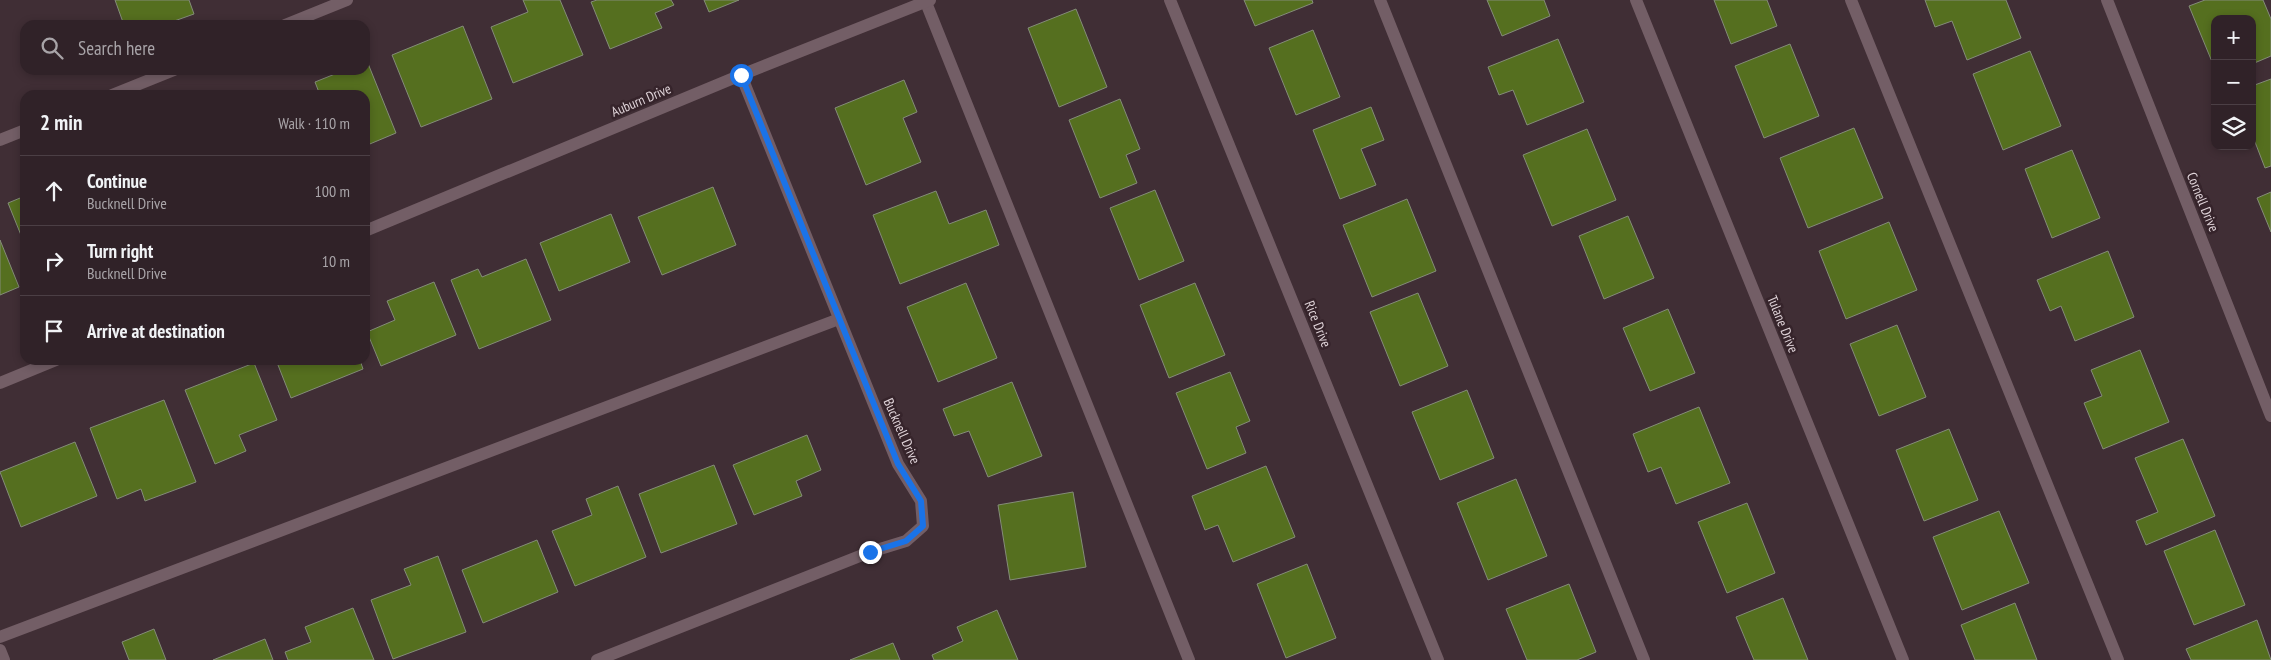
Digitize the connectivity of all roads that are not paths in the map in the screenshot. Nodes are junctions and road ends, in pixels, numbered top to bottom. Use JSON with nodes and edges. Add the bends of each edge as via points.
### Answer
{"nodes":[{"id":1,"x":347,"y":0,"type":"edge"},
{"id":2,"x":1170,"y":0,"type":"edge"},
{"id":3,"x":1380,"y":0,"type":"edge"},
{"id":4,"x":1636,"y":0,"type":"edge"},
{"id":5,"x":1851,"y":0,"type":"edge"},
{"id":6,"x":2107,"y":0,"type":"edge"},
{"id":7,"x":927,"y":1,"type":"edge"},
{"id":8,"x":297,"y":20,"type":"edge"},
{"id":9,"x":162,"y":75,"type":"edge"},
{"id":10,"x":741,"y":75,"type":"junction"},
{"id":11,"x":124,"y":90,"type":"edge"},
{"id":12,"x":20,"y":132,"type":"edge"},
{"id":13,"x":0,"y":140,"type":"edge"},
{"id":14,"x":370,"y":229,"type":"edge"},
{"id":15,"x":839,"y":319,"type":"junction"},
{"id":16,"x":44,"y":365,"type":"edge"},
{"id":17,"x":0,"y":384,"type":"edge"},
{"id":18,"x":2271,"y":416,"type":"edge"},
{"id":19,"x":0,"y":637,"type":"edge"},
{"id":20,"x":0,"y":650,"type":"edge"},
{"id":21,"x":4,"y":660,"type":"edge"},
{"id":22,"x":596,"y":660,"type":"edge"},
{"id":23,"x":1189,"y":660,"type":"edge"},
{"id":24,"x":1438,"y":660,"type":"edge"},
{"id":25,"x":1644,"y":660,"type":"edge"},
{"id":26,"x":1903,"y":660,"type":"edge"},
{"id":27,"x":2118,"y":660,"type":"edge"}],
"edges":[{"from":1,"to":8,"type":"street"},
{"from":2,"to":24,"type":"street","name":"Rice Drive"},
{"from":3,"to":25,"type":"street"},
{"from":4,"to":26,"type":"street","name":"Tulane Drive"},
{"from":5,"to":27,"type":"street"},
{"from":6,"to":18,"type":"street","name":"Cornell Drive"},
{"from":7,"to":10,"type":"street","name":"Auburn Drive"},
{"from":7,"to":23,"type":"street"},
{"from":9,"to":11,"type":"street"},
{"from":10,"to":14,"type":"street","name":"Auburn Drive"},
{"from":10,"to":15,"type":"street","name":"Bucknell Drive"},
{"from":12,"to":13,"type":"street"},
{"from":15,"to":19,"type":"street"},
{"from":15,"to":22,"type":"street","name":"Bucknell Drive","via":[[898,464],[921,501],[923,526],[906,541],[870,552]]},
{"from":16,"to":17,"type":"street"},
{"from":20,"to":21,"type":"street"}]}
